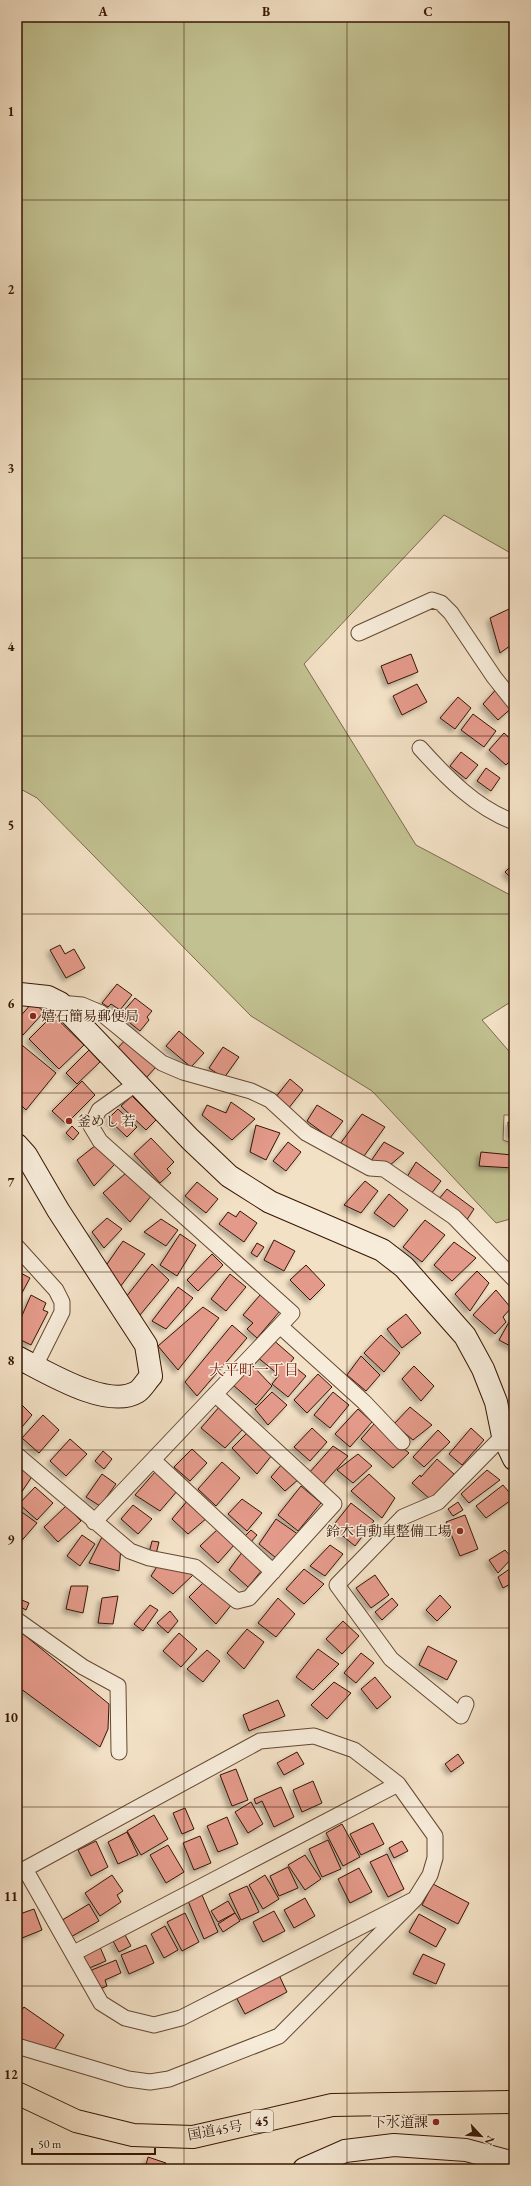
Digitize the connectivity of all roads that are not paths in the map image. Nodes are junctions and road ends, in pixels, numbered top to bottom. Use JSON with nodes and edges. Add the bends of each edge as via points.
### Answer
{"nodes":[{"id":1,"x":359,"y":632,"type":"dead end"},
{"id":2,"x":514,"y":702,"type":"edge"},
{"id":3,"x":420,"y":748,"type":"dead end"},
{"id":4,"x":514,"y":822,"type":"edge"},
{"id":5,"x":17,"y":996,"type":"edge"},
{"id":6,"x":60,"y":1003,"type":"junction"},
{"id":7,"x":137,"y":1083,"type":"junction"},
{"id":8,"x":17,"y":1145,"type":"edge"},
{"id":9,"x":17,"y":1247,"type":"edge"},
{"id":10,"x":514,"y":1278,"type":"edge"},
{"id":11,"x":280,"y":1326,"type":"junction"},
{"id":12,"x":26,"y":1362,"type":"edge"},
{"id":13,"x":215,"y":1394,"type":"junction"},
{"id":14,"x":503,"y":1436,"type":"junction"},
{"id":15,"x":402,"y":1442,"type":"dead end"},
{"id":16,"x":17,"y":1455,"type":"edge"},
{"id":17,"x":514,"y":1459,"type":"edge"},
{"id":18,"x":153,"y":1460,"type":"junction"},
{"id":19,"x":94,"y":1522,"type":"junction"},
{"id":20,"x":273,"y":1572,"type":"junction"},
{"id":21,"x":17,"y":1620,"type":"edge"},
{"id":22,"x":466,"y":1704,"type":"dead end"},
{"id":23,"x":119,"y":1752,"type":"dead end"},
{"id":24,"x":398,"y":1784,"type":"junction"},
{"id":25,"x":415,"y":1899,"type":"junction"},
{"id":26,"x":74,"y":1953,"type":"junction"},
{"id":27,"x":17,"y":2046,"type":"edge"},
{"id":28,"x":17,"y":2093,"type":"edge"},
{"id":29,"x":514,"y":2102,"type":"edge"},
{"id":30,"x":514,"y":2163,"type":"edge"},
{"id":31,"x":304,"y":2169,"type":"edge"}],
"edges":[{"from":1,"to":2,"type":"street","via":[[432,600],[441,603],[451,613]]},
{"from":3,"to":4,"type":"street","via":[[450,781],[501,817]]},
{"from":5,"to":6,"type":"street","via":[[20,994],[48,998]]},
{"from":6,"to":7,"type":"street"},
{"from":6,"to":10,"type":"street","via":[[82,1005],[101,1013],[162,1063],[183,1072],[251,1091],[270,1100],[306,1133],[370,1168],[384,1169],[454,1217]]},
{"from":7,"to":11,"type":"street","via":[[99,1110],[91,1126],[100,1141],[292,1313]]},
{"from":7,"to":14,"type":"street","via":[[229,1176],[270,1202],[382,1250],[404,1267],[465,1336],[483,1369],[496,1402]]},
{"from":8,"to":12,"type":"street","via":[[26,1155],[58,1210],[146,1345],[151,1376],[138,1392],[115,1398],[75,1386]]},
{"from":9,"to":12,"type":"street","via":[[56,1290],[62,1302],[62,1312]]},
{"from":11,"to":13,"type":"street"},
{"from":11,"to":15,"type":"street","via":[[364,1402]]},
{"from":13,"to":18,"type":"street"},
{"from":13,"to":20,"type":"street","via":[[334,1504]]},
{"from":14,"to":17,"type":"street"},
{"from":14,"to":22,"type":"street","via":[[438,1502],[403,1517],[337,1585],[391,1659],[460,1716]]},
{"from":16,"to":19,"type":"street"},
{"from":18,"to":19,"type":"street"},
{"from":18,"to":20,"type":"street"},
{"from":19,"to":20,"type":"street","via":[[130,1552],[195,1568],[237,1601],[249,1598]]},
{"from":21,"to":23,"type":"street","via":[[83,1667],[118,1686]]},
{"from":24,"to":25,"type":"street","via":[[435,1836],[435,1858],[430,1875]]},
{"from":24,"to":26,"type":"street"},
{"from":24,"to":26,"type":"street","via":[[354,1750],[314,1736],[260,1741],[247,1747],[25,1869]]},
{"from":25,"to":26,"type":"street","via":[[181,2018],[154,2025],[125,2018],[101,2003]]},
{"from":25,"to":27,"type":"street","via":[[280,2036],[169,2079],[150,2082],[128,2079]]},
{"from":28,"to":29,"type":"highway","name":"国道45号","number":"45","via":[[76,2121],[133,2135],[193,2137],[332,2104]]},
{"from":30,"to":31,"type":"street","via":[[466,2150],[394,2144],[345,2151]]}]}
